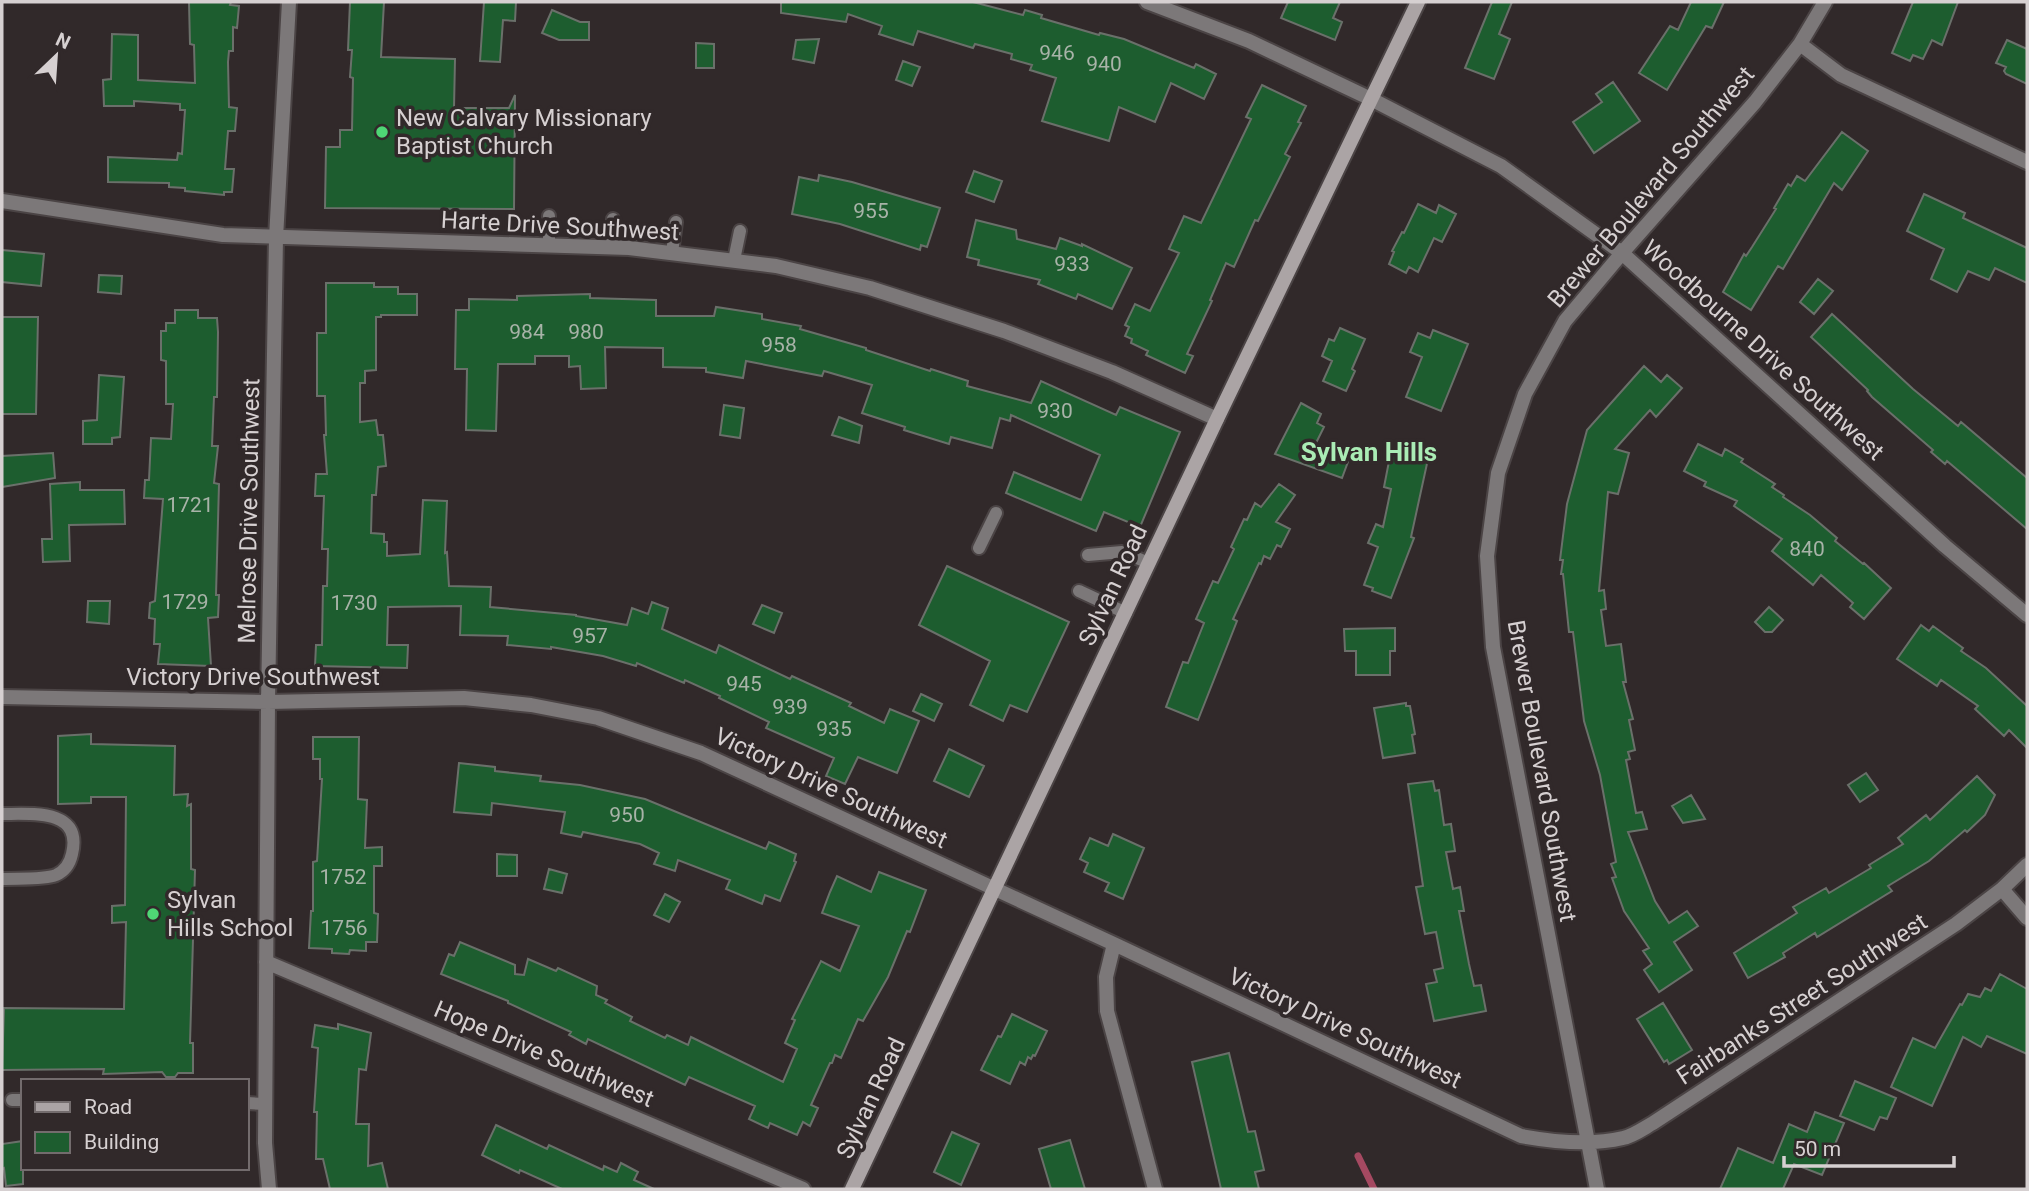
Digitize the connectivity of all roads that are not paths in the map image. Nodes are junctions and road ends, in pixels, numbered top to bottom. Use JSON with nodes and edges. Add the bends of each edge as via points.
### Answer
{"nodes":[{"id":1,"x":289,"y":2,"type":"edge"},
{"id":2,"x":1147,"y":2,"type":"edge"},
{"id":3,"x":1418,"y":2,"type":"edge"},
{"id":4,"x":1825,"y":2,"type":"edge"},
{"id":5,"x":1800,"y":44,"type":"junction"},
{"id":6,"x":1371,"y":99,"type":"junction"},
{"id":7,"x":2027,"y":162,"type":"edge"},
{"id":8,"x":2,"y":201,"type":"edge"},
{"id":9,"x":549,"y":216,"type":"dead end"},
{"id":10,"x":613,"y":219,"type":"dead end"},
{"id":11,"x":676,"y":222,"type":"dead end"},
{"id":12,"x":740,"y":230,"type":"dead end"},
{"id":13,"x":276,"y":238,"type":"junction"},
{"id":14,"x":549,"y":245,"type":"junction"},
{"id":15,"x":612,"y":247,"type":"junction"},
{"id":16,"x":673,"y":253,"type":"junction"},
{"id":17,"x":1622,"y":253,"type":"junction"},
{"id":18,"x":734,"y":260,"type":"junction"},
{"id":19,"x":1217,"y":419,"type":"junction"},
{"id":20,"x":996,"y":513,"type":"dead end"},
{"id":21,"x":979,"y":548,"type":"dead end"},
{"id":22,"x":1088,"y":555,"type":"dead end"},
{"id":23,"x":1149,"y":564,"type":"junction"},
{"id":24,"x":1079,"y":591,"type":"dead end"},
{"id":25,"x":1126,"y":613,"type":"junction"},
{"id":26,"x":2027,"y":615,"type":"edge"},
{"id":27,"x":2,"y":697,"type":"edge"},
{"id":28,"x":268,"y":702,"type":"junction"},
{"id":29,"x":2,"y":814,"type":"edge"},
{"id":30,"x":2027,"y":865,"type":"edge"},
{"id":31,"x":2,"y":879,"type":"edge"},
{"id":32,"x":995,"y":889,"type":"junction"},
{"id":33,"x":2002,"y":889,"type":"junction"},
{"id":34,"x":2027,"y":918,"type":"edge"},
{"id":35,"x":1114,"y":944,"type":"junction"},
{"id":36,"x":266,"y":962,"type":"junction"},
{"id":37,"x":248,"y":1103,"type":"edge"},
{"id":38,"x":265,"y":1104,"type":"junction"},
{"id":39,"x":1587,"y":1142,"type":"junction"},
{"id":40,"x":269,"y":1189,"type":"edge"},
{"id":41,"x":803,"y":1189,"type":"edge"},
{"id":42,"x":852,"y":1189,"type":"edge"},
{"id":43,"x":1155,"y":1189,"type":"edge"},
{"id":44,"x":1597,"y":1189,"type":"edge"}],
"edges":[{"from":1,"to":13,"type":"street","name":"Melrose Drive Southwest"},
{"from":2,"to":6,"type":"street","name":"Woodbourne Drive Southwest","via":[[1249,41]]},
{"from":3,"to":6,"type":"main road","name":"Sylvan Road"},
{"from":4,"to":5,"type":"street","name":"Brewer Boulevard Southwest"},
{"from":5,"to":7,"type":"street","via":[[1841,75]]},
{"from":5,"to":17,"type":"street","name":"Brewer Boulevard Southwest"},
{"from":6,"to":17,"type":"street","name":"Woodbourne Drive Southwest","via":[[1501,166]]},
{"from":6,"to":19,"type":"main road","name":"Sylvan Road"},
{"from":8,"to":13,"type":"street","name":"Harte Drive Southwest","via":[[223,235]]},
{"from":9,"to":14,"type":"lane"},
{"from":10,"to":15,"type":"lane"},
{"from":11,"to":16,"type":"lane"},
{"from":12,"to":18,"type":"lane"},
{"from":13,"to":14,"type":"street","name":"Harte Drive Southwest"},
{"from":13,"to":28,"type":"street","name":"Melrose Drive Southwest"},
{"from":14,"to":15,"type":"street","name":"Harte Drive Southwest"},
{"from":15,"to":16,"type":"street","name":"Harte Drive Southwest"},
{"from":16,"to":18,"type":"street","name":"Harte Drive Southwest"},
{"from":17,"to":26,"type":"street","name":"Woodbourne Drive Southwest"},
{"from":17,"to":39,"type":"street","name":"Brewer Boulevard Southwest","via":[[1565,321],[1525,394],[1498,474],[1487,556],[1493,647]]},
{"from":18,"to":19,"type":"street","name":"Harte Drive Southwest","via":[[870,288],[992,327],[1112,372]]},
{"from":19,"to":23,"type":"main road","name":"Sylvan Road"},
{"from":20,"to":21,"type":"lane"},
{"from":22,"to":23,"type":"lane","via":[[1122,552]]},
{"from":23,"to":25,"type":"main road","name":"Sylvan Road"},
{"from":24,"to":25,"type":"lane"},
{"from":25,"to":32,"type":"main road","name":"Sylvan Road"},
{"from":27,"to":28,"type":"street","name":"Victory Drive Southwest"},
{"from":28,"to":32,"type":"street","name":"Victory Drive Southwest","via":[[464,698],[598,718],[701,753]]},
{"from":28,"to":36,"type":"street","name":"Melrose Drive Southwest"},
{"from":29,"to":31,"type":"lane","via":[[47,814],[60,819],[72,833],[74,845],[71,862],[54,876]]},
{"from":30,"to":33,"type":"street","name":"Fairbanks Street Southwest"},
{"from":32,"to":35,"type":"street","name":"Victory Drive Southwest"},
{"from":32,"to":42,"type":"main road","name":"Sylvan Road"},
{"from":33,"to":34,"type":"street"},
{"from":33,"to":39,"type":"street","name":"Fairbanks Street Southwest","via":[[1956,925],[1653,1124],[1624,1138]]},
{"from":35,"to":39,"type":"street","name":"Victory Drive Southwest","via":[[1521,1136]]},
{"from":35,"to":43,"type":"street","via":[[1105,976],[1107,1011]]},
{"from":36,"to":38,"type":"street","name":"Melrose Drive Southwest"},
{"from":36,"to":41,"type":"street","name":"Hope Drive Southwest"},
{"from":37,"to":38,"type":"lane"},
{"from":38,"to":40,"type":"street","name":"Melrose Drive Southwest"},
{"from":39,"to":44,"type":"street","name":"Brewer Boulevard Southwest"}]}
